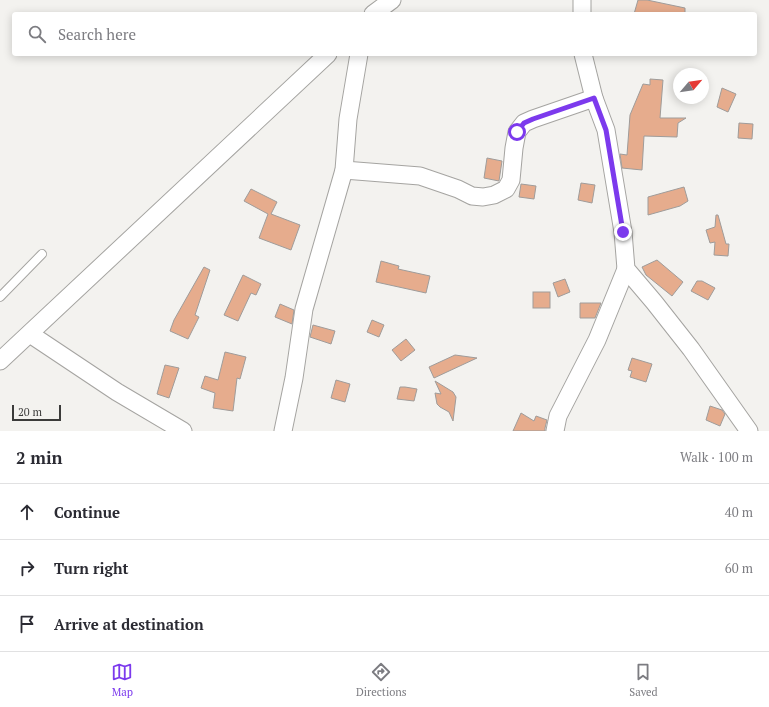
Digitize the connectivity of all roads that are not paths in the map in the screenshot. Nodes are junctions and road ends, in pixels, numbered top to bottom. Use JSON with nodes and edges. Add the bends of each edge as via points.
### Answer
{"nodes":[{"id":1,"x":392,"y":0,"type":"edge"},
{"id":2,"x":582,"y":0,"type":"edge"},
{"id":3,"x":376,"y":12,"type":"edge"},
{"id":4,"x":582,"y":12,"type":"edge"},
{"id":5,"x":326,"y":56,"type":"edge"},
{"id":6,"x":359,"y":56,"type":"edge"},
{"id":7,"x":584,"y":56,"type":"edge"},
{"id":8,"x":594,"y":98,"type":"junction"},
{"id":9,"x":344,"y":170,"type":"junction"},
{"id":10,"x":42,"y":254,"type":"dead end"},
{"id":11,"x":626,"y":269,"type":"junction"},
{"id":12,"x":0,"y":297,"type":"edge"},
{"id":13,"x":30,"y":334,"type":"junction"},
{"id":14,"x":0,"y":361,"type":"edge"},
{"id":15,"x":183,"y":431,"type":"edge"},
{"id":16,"x":283,"y":431,"type":"edge"},
{"id":17,"x":555,"y":431,"type":"edge"},
{"id":18,"x":749,"y":431,"type":"edge"}],
"edges":[{"from":1,"to":3,"type":"street"},
{"from":2,"to":4,"type":"street"},
{"from":5,"to":13,"type":"street"},
{"from":6,"to":9,"type":"street","via":[[348,119]]},
{"from":7,"to":8,"type":"street"},
{"from":8,"to":9,"type":"street","via":[[524,123],[517,132],[511,180],[506,189],[494,195],[472,196],[420,176]]},
{"from":8,"to":11,"type":"street","via":[[606,130],[623,232]]},
{"from":9,"to":16,"type":"street","via":[[304,309]]},
{"from":10,"to":12,"type":"lane"},
{"from":11,"to":17,"type":"street","via":[[597,340],[558,416]]},
{"from":11,"to":18,"type":"street","via":[[691,349]]},
{"from":13,"to":14,"type":"street"},
{"from":13,"to":15,"type":"street","via":[[116,392]]}]}
